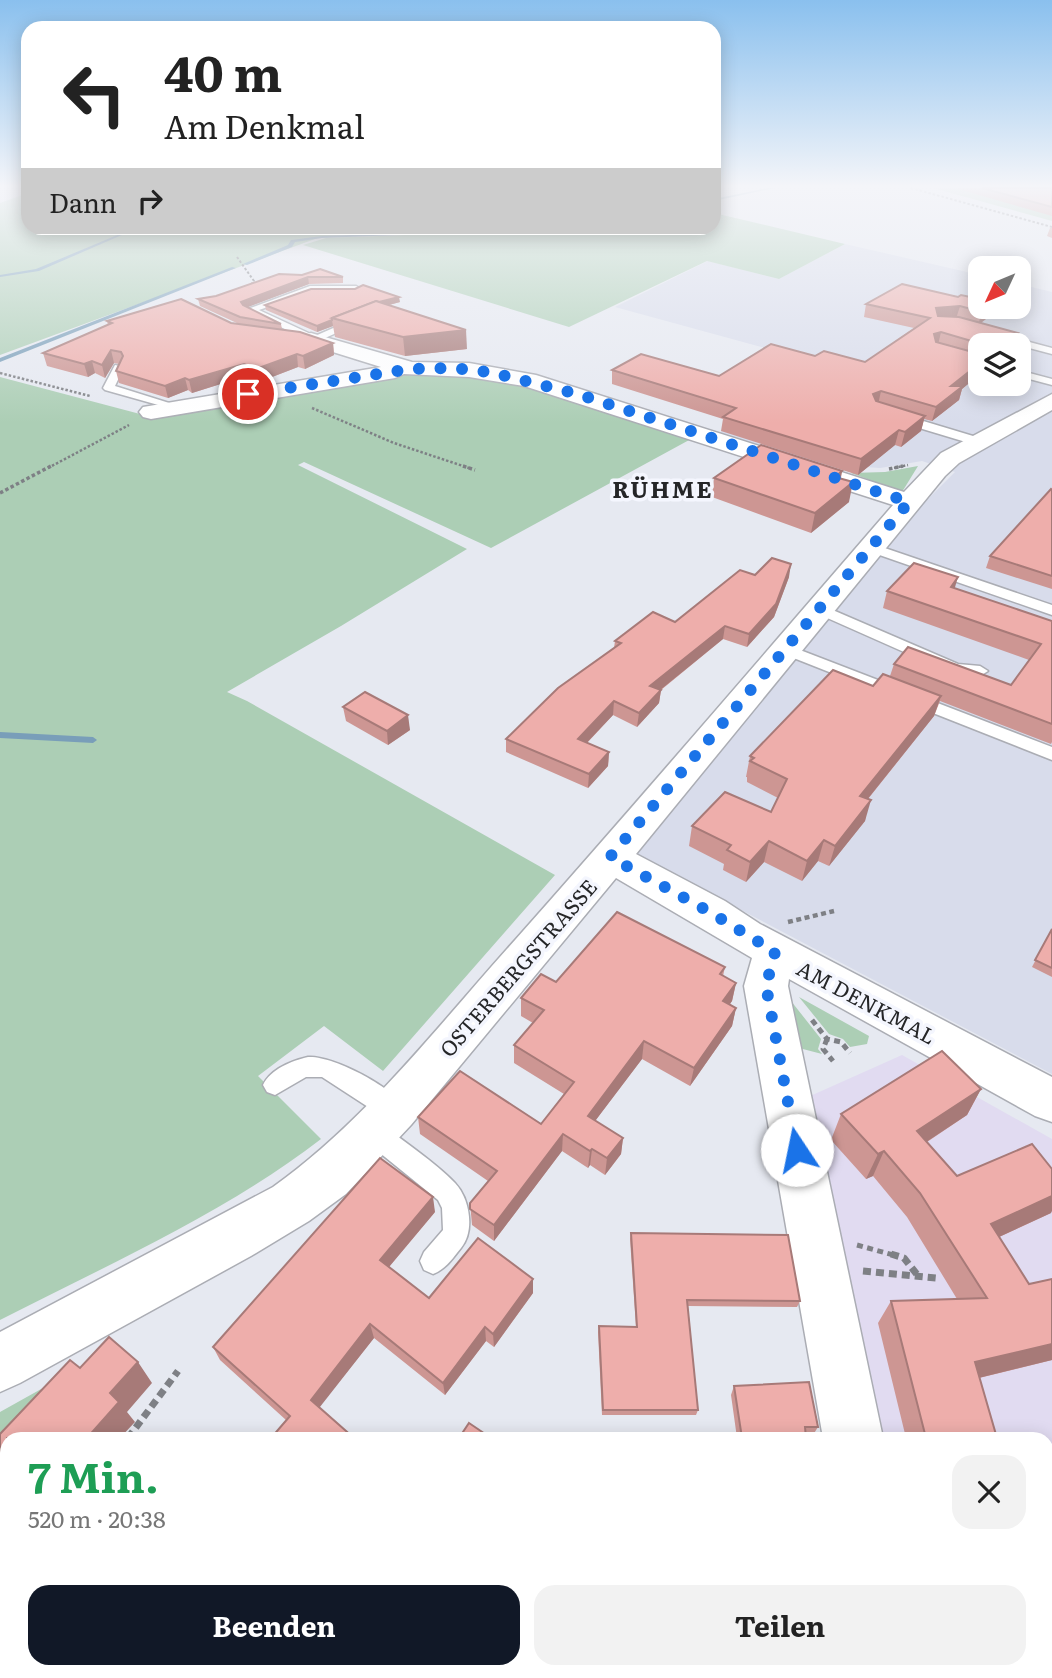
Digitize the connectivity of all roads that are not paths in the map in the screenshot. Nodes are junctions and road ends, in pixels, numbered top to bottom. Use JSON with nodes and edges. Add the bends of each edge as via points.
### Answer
{"nodes":[{"id":1,"x":356,"y":289,"type":"edge"},
{"id":2,"x":236,"y":306,"type":"edge"},
{"id":3,"x":250,"y":310,"type":"junction"},
{"id":4,"x":369,"y":316,"type":"edge"},
{"id":5,"x":977,"y":331,"type":"edge"},
{"id":6,"x":275,"y":335,"type":"edge"},
{"id":7,"x":312,"y":340,"type":"junction"},
{"id":8,"x":1052,"y":351,"type":"edge"},
{"id":9,"x":119,"y":367,"type":"edge"},
{"id":10,"x":411,"y":369,"type":"junction"},
{"id":11,"x":1031,"y":383,"type":"edge"},
{"id":12,"x":1051,"y":398,"type":"edge"},
{"id":13,"x":176,"y":407,"type":"junction"},
{"id":14,"x":151,"y":412,"type":"road end"},
{"id":15,"x":890,"y":415,"type":"edge"},
{"id":16,"x":979,"y":442,"type":"junction"},
{"id":17,"x":909,"y":502,"type":"junction"},
{"id":18,"x":873,"y":548,"type":"junction"},
{"id":19,"x":821,"y":610,"type":"junction"},
{"id":20,"x":1052,"y":610,"type":"edge"},
{"id":21,"x":787,"y":650,"type":"junction"},
{"id":22,"x":980,"y":671,"type":"edge"},
{"id":23,"x":1052,"y":754,"type":"edge"},
{"id":24,"x":610,"y":857,"type":"junction"},
{"id":25,"x":780,"y":937,"type":"junction"},
{"id":26,"x":275,"y":1085,"type":"dead end"},
{"id":27,"x":1052,"y":1101,"type":"edge"},
{"id":28,"x":383,"y":1121,"type":"junction"},
{"id":29,"x":433,"y":1261,"type":"dead end"},
{"id":30,"x":0,"y":1363,"type":"edge"},
{"id":31,"x":852,"y":1432,"type":"edge"}],
"edges":[{"from":1,"to":3,"type":"lane","via":[[310,289]]},
{"from":2,"to":3,"type":"lane"},
{"from":3,"to":7,"type":"lane"},
{"from":4,"to":7,"type":"lane"},
{"from":5,"to":8,"type":"lane"},
{"from":6,"to":7,"type":"lane"},
{"from":7,"to":10,"type":"street"},
{"from":9,"to":13,"type":"lane","via":[[109,388]]},
{"from":10,"to":13,"type":"street"},
{"from":10,"to":17,"type":"street","via":[[469,370],[528,380]]},
{"from":11,"to":12,"type":"lane"},
{"from":12,"to":16,"type":"street","name":"OSTERBERGSTRASSE"},
{"from":13,"to":14,"type":"street"},
{"from":15,"to":16,"type":"lane"},
{"from":16,"to":17,"type":"street","name":"OSTERBERGSTRASSE","via":[[942,465]]},
{"from":17,"to":18,"type":"street","name":"OSTERBERGSTRASSE"},
{"from":18,"to":19,"type":"street","name":"OSTERBERGSTRASSE"},
{"from":18,"to":20,"type":"lane"},
{"from":19,"to":21,"type":"street","name":"OSTERBERGSTRASSE"},
{"from":19,"to":22,"type":"lane","via":[[955,669]]},
{"from":21,"to":23,"type":"lane"},
{"from":21,"to":24,"type":"street","name":"OSTERBERGSTRASSE"},
{"from":24,"to":25,"type":"street","name":"AM DENKMAL","via":[[710,912]]},
{"from":24,"to":28,"type":"street","name":"OSTERBERGSTRASSE"},
{"from":25,"to":27,"type":"street","name":"AM DENKMAL"},
{"from":25,"to":31,"type":"street","via":[[766,986]]},
{"from":26,"to":28,"type":"lane","via":[[301,1068],[314,1065],[330,1070]]},
{"from":28,"to":29,"type":"lane","via":[[455,1206],[456,1234]]},
{"from":28,"to":30,"type":"street","name":"OSTERBERGSTRASSE","via":[[328,1177],[291,1204]]}]}
